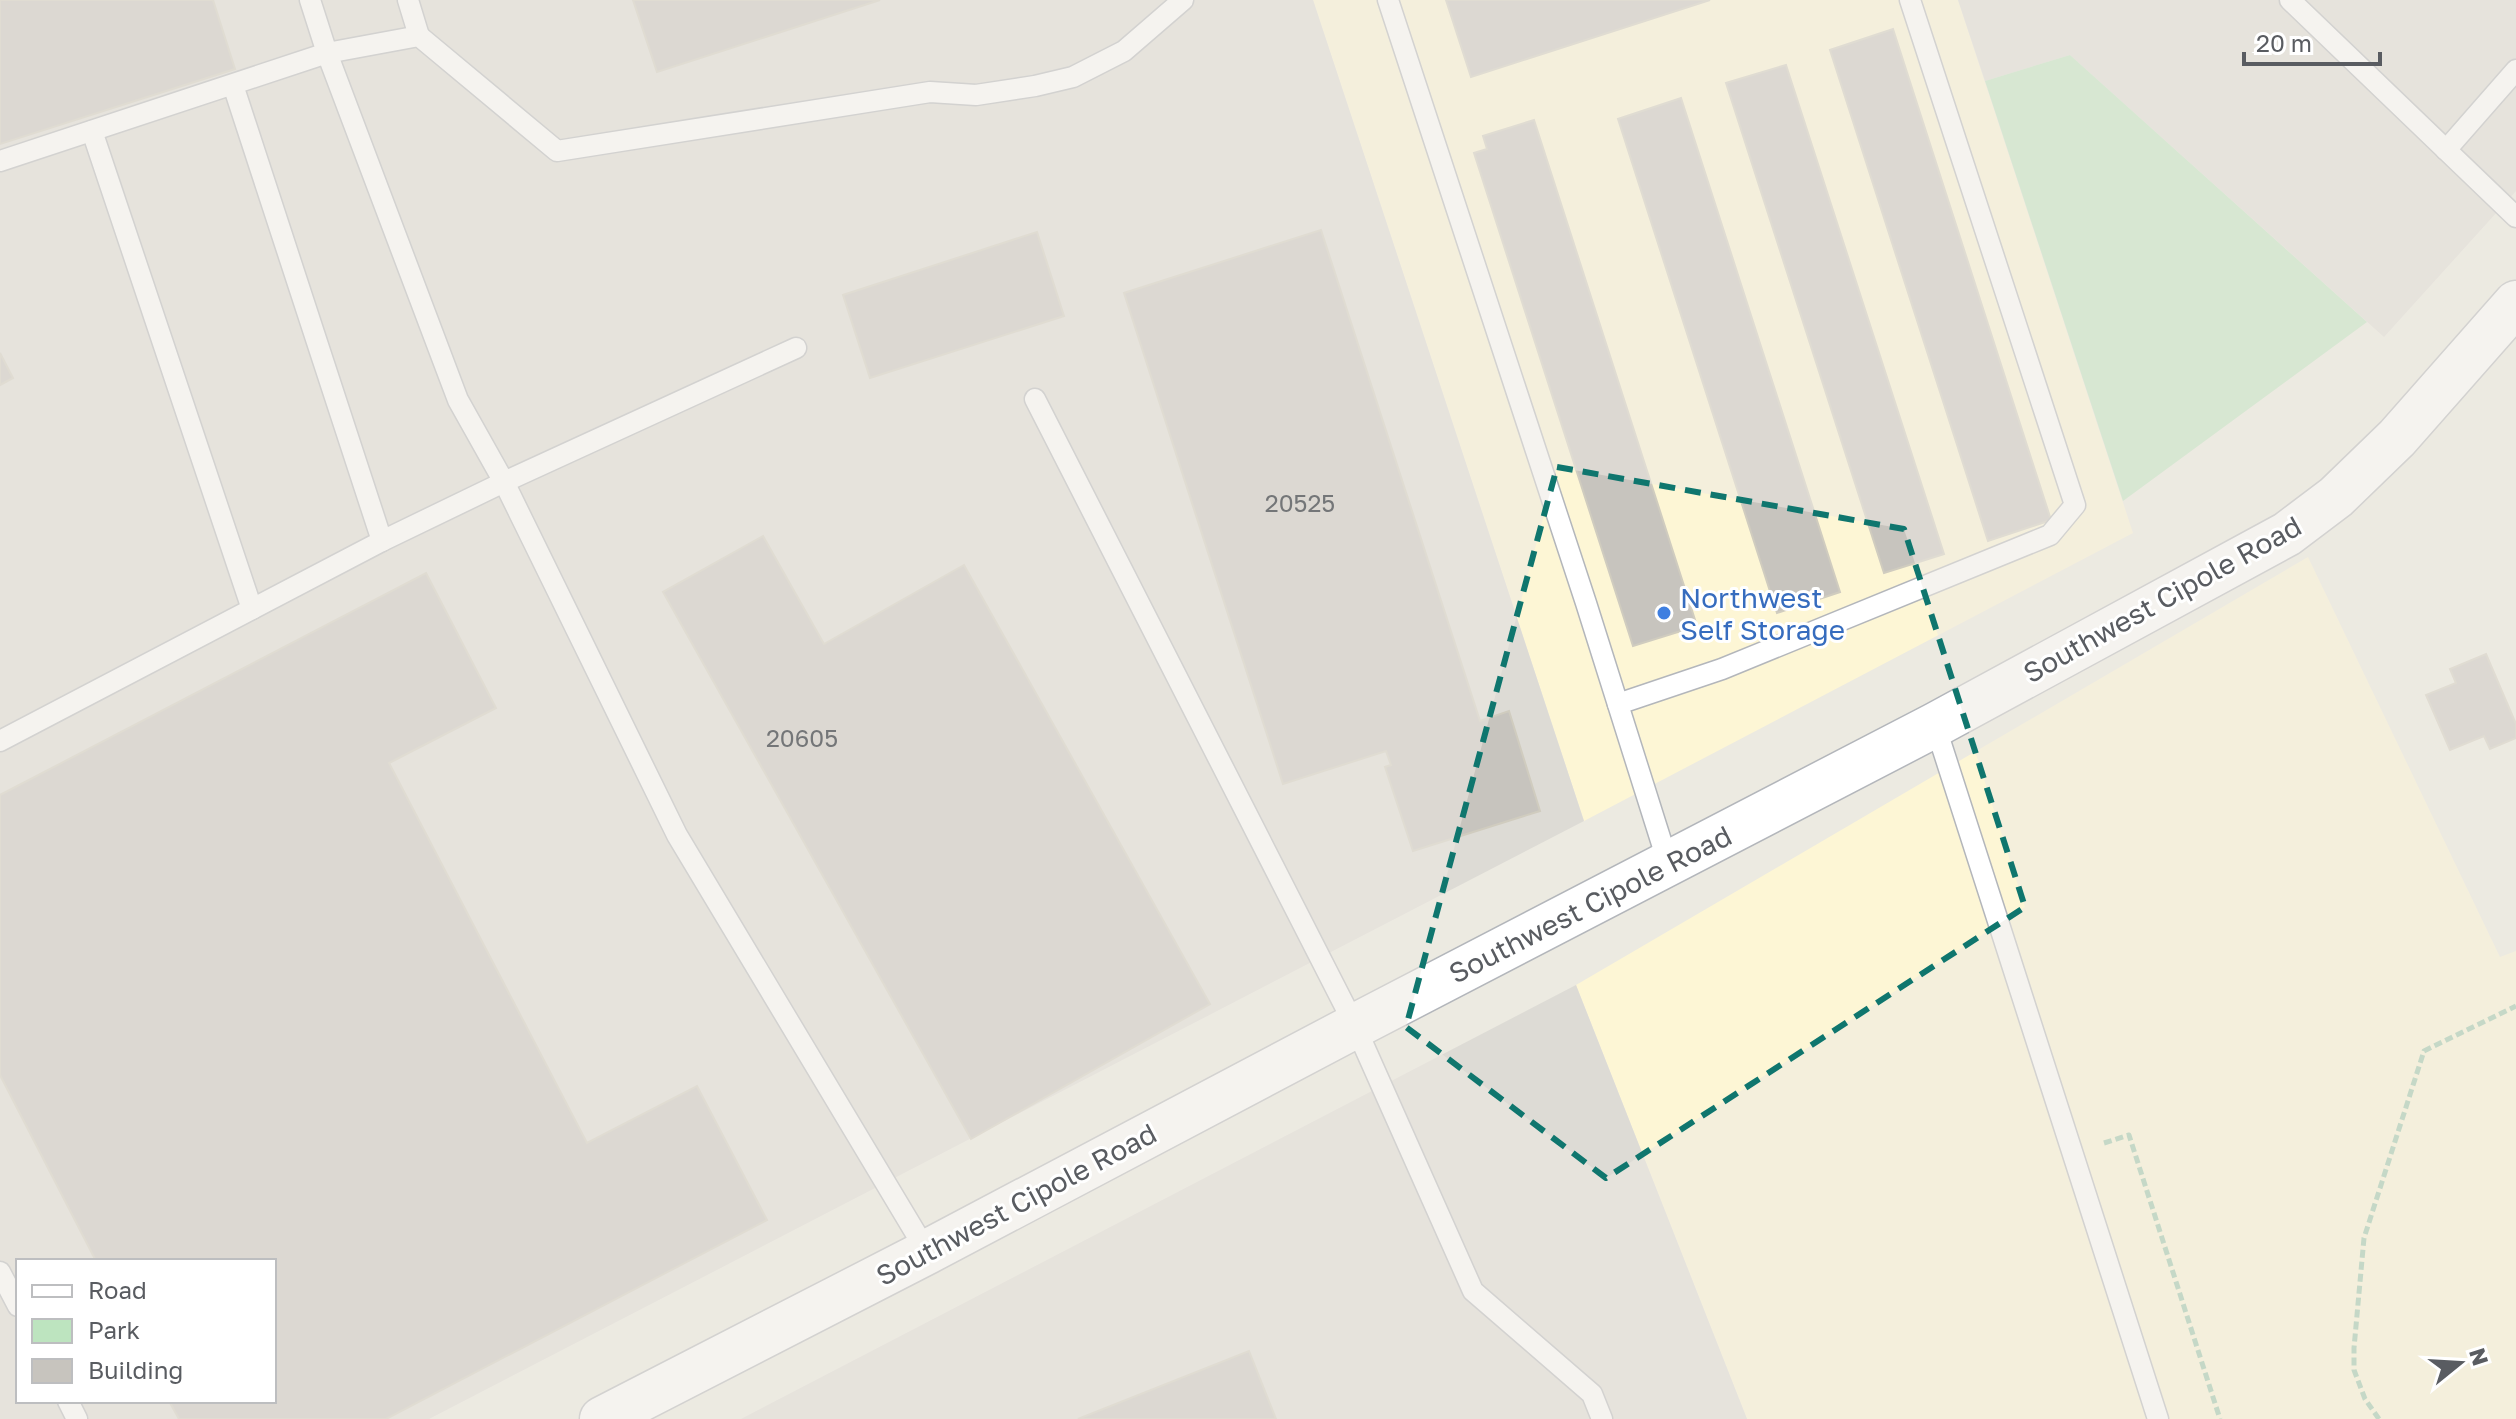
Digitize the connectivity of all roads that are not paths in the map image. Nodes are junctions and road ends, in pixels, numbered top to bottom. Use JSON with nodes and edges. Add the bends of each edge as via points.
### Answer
{"nodes":[{"id":1,"x":310,"y":0,"type":"edge"},
{"id":2,"x":408,"y":0,"type":"edge"},
{"id":3,"x":1183,"y":0,"type":"edge"},
{"id":4,"x":1388,"y":0,"type":"edge"},
{"id":5,"x":1910,"y":0,"type":"edge"},
{"id":6,"x":2290,"y":0,"type":"edge"},
{"id":7,"x":419,"y":36,"type":"junction"},
{"id":8,"x":327,"y":53,"type":"junction"},
{"id":9,"x":2516,"y":70,"type":"edge"},
{"id":10,"x":233,"y":85,"type":"junction"},
{"id":11,"x":92,"y":131,"type":"junction"},
{"id":12,"x":2446,"y":150,"type":"junction"},
{"id":13,"x":0,"y":161,"type":"edge"},
{"id":14,"x":2516,"y":217,"type":"edge"},
{"id":15,"x":2516,"y":303,"type":"edge"},
{"id":16,"x":796,"y":348,"type":"dead end"},
{"id":17,"x":1035,"y":399,"type":"dead end"},
{"id":18,"x":504,"y":482,"type":"junction"},
{"id":19,"x":382,"y":541,"type":"junction"},
{"id":20,"x":252,"y":609,"type":"junction"},
{"id":21,"x":1618,"y":704,"type":"junction"},
{"id":22,"x":1935,"y":725,"type":"junction"},
{"id":23,"x":0,"y":741,"type":"edge"},
{"id":24,"x":1668,"y":863,"type":"junction"},
{"id":25,"x":1355,"y":1026,"type":"junction"},
{"id":26,"x":927,"y":1252,"type":"junction"},
{"id":27,"x":0,"y":1272,"type":"edge"},
{"id":28,"x":16,"y":1302,"type":"edge"},
{"id":29,"x":602,"y":1419,"type":"edge"},
{"id":30,"x":1602,"y":1419,"type":"edge"},
{"id":31,"x":2158,"y":1419,"type":"edge"}],
"edges":[{"from":1,"to":8,"type":"lane"},
{"from":2,"to":7,"type":"lane"},
{"from":3,"to":7,"type":"lane","via":[[1124,51],[1073,77],[976,95],[930,92],[557,151]]},
{"from":4,"to":21,"type":"lane"},
{"from":5,"to":21,"type":"lane","via":[[2075,505],[2050,535],[1722,669]]},
{"from":6,"to":12,"type":"lane"},
{"from":7,"to":8,"type":"lane"},
{"from":8,"to":10,"type":"lane"},
{"from":8,"to":18,"type":"lane","via":[[458,400]]},
{"from":9,"to":12,"type":"lane"},
{"from":10,"to":11,"type":"lane"},
{"from":10,"to":19,"type":"lane"},
{"from":11,"to":13,"type":"lane"},
{"from":11,"to":20,"type":"lane"},
{"from":12,"to":14,"type":"lane"},
{"from":15,"to":22,"type":"street","name":"Southwest Cipole Road","via":[[2397,438],[2336,497],[2287,534]]},
{"from":16,"to":18,"type":"lane"},
{"from":17,"to":25,"type":"lane"},
{"from":18,"to":19,"type":"lane"},
{"from":18,"to":26,"type":"lane","via":[[677,835]]},
{"from":19,"to":20,"type":"lane"},
{"from":20,"to":23,"type":"lane"},
{"from":21,"to":24,"type":"lane"},
{"from":22,"to":24,"type":"street","name":"Southwest Cipole Road"},
{"from":22,"to":31,"type":"lane"},
{"from":24,"to":25,"type":"street","name":"Southwest Cipole Road"},
{"from":25,"to":26,"type":"street","name":"Southwest Cipole Road"},
{"from":25,"to":30,"type":"lane","via":[[1473,1291],[1592,1394]]},
{"from":26,"to":29,"type":"street","name":"Southwest Cipole Road"},
{"from":27,"to":28,"type":"lane"}]}
